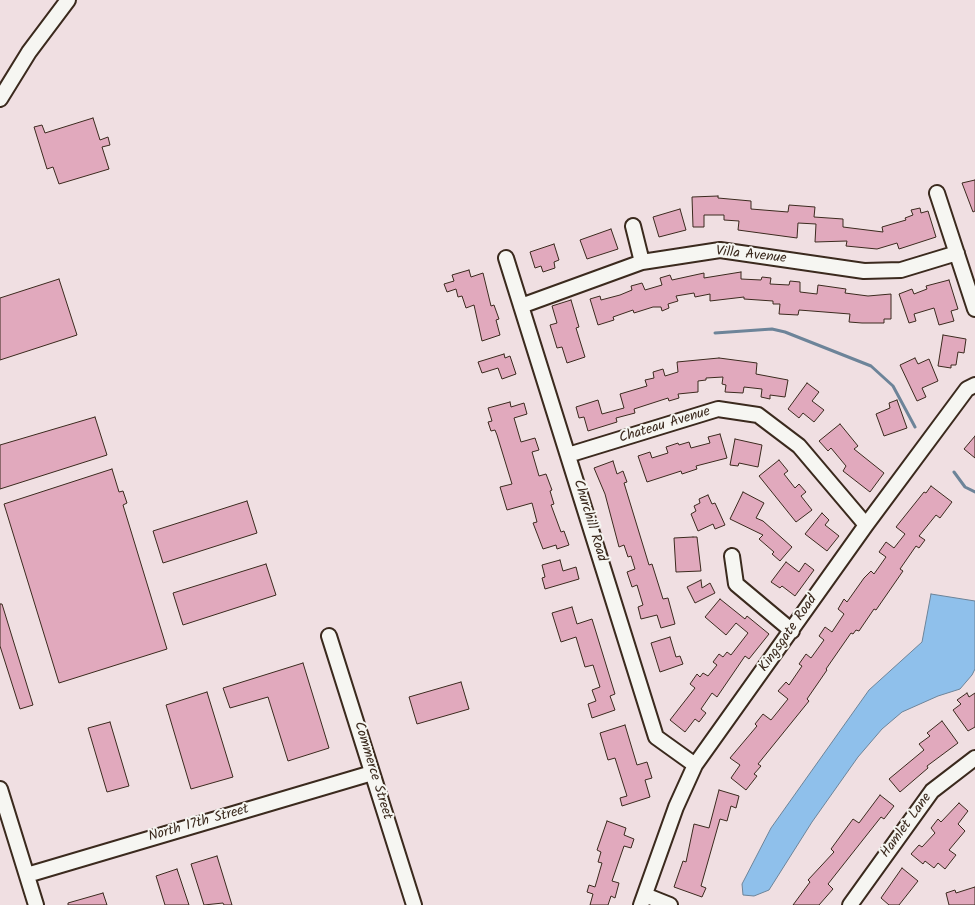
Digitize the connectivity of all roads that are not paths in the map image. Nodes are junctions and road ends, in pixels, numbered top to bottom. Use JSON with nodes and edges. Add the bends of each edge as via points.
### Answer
{"nodes":[{"id":1,"x":68,"y":0,"type":"edge"},
{"id":2,"x":0,"y":100,"type":"edge"},
{"id":3,"x":938,"y":193,"type":"dead end"},
{"id":4,"x":633,"y":226,"type":"dead end"},
{"id":5,"x":956,"y":253,"type":"junction"},
{"id":6,"x":506,"y":258,"type":"dead end"},
{"id":7,"x":642,"y":262,"type":"junction"},
{"id":8,"x":521,"y":306,"type":"junction"},
{"id":9,"x":975,"y":309,"type":"edge"},
{"id":10,"x":975,"y":385,"type":"edge"},
{"id":11,"x":568,"y":455,"type":"junction"},
{"id":12,"x":866,"y":525,"type":"junction"},
{"id":13,"x":732,"y":556,"type":"dead end"},
{"id":14,"x":792,"y":631,"type":"junction"},
{"id":15,"x":329,"y":636,"type":"dead end"},
{"id":16,"x":975,"y":758,"type":"edge"},
{"id":17,"x":696,"y":765,"type":"junction"},
{"id":18,"x":372,"y":773,"type":"junction"},
{"id":19,"x":0,"y":789,"type":"edge"},
{"id":20,"x":27,"y":874,"type":"junction"},
{"id":21,"x":643,"y":900,"type":"edge"},
{"id":22,"x":36,"y":905,"type":"edge"},
{"id":23,"x":414,"y":905,"type":"edge"},
{"id":24,"x":670,"y":905,"type":"edge"},
{"id":25,"x":850,"y":905,"type":"edge"}],
"edges":[{"from":1,"to":2,"type":"street","via":[[29,52]]},
{"from":3,"to":5,"type":"street"},
{"from":4,"to":7,"type":"street"},
{"from":5,"to":7,"type":"street","name":"Villa Avenue","via":[[901,270],[864,271],[720,250]]},
{"from":5,"to":9,"type":"street"},
{"from":6,"to":8,"type":"street","name":"Churchill Road"},
{"from":7,"to":8,"type":"street","name":"Villa Avenue"},
{"from":8,"to":11,"type":"street","name":"Churchill Road"},
{"from":10,"to":12,"type":"street","name":"Kingsgate Road","via":[[967,389]]},
{"from":11,"to":12,"type":"street","name":"Chateau Avenue","via":[[718,409],[758,415],[799,446]]},
{"from":11,"to":17,"type":"street","name":"Churchill Road","via":[[656,737]]},
{"from":12,"to":14,"type":"street","name":"Kingsgate Road"},
{"from":13,"to":14,"type":"street","via":[[736,584]]},
{"from":14,"to":17,"type":"street","name":"Kingsgate Road"},
{"from":15,"to":18,"type":"street","name":"Commerce Street"},
{"from":16,"to":25,"type":"street","name":"Hamlet Lane","via":[[932,791]]},
{"from":17,"to":21,"type":"street","name":"Kingsgate Road","via":[[676,808]]},
{"from":18,"to":20,"type":"street","name":"North 17th Street"},
{"from":18,"to":23,"type":"street","name":"Commerce Street"},
{"from":19,"to":20,"type":"street"},
{"from":20,"to":22,"type":"street"},
{"from":21,"to":24,"type":"street"}]}
